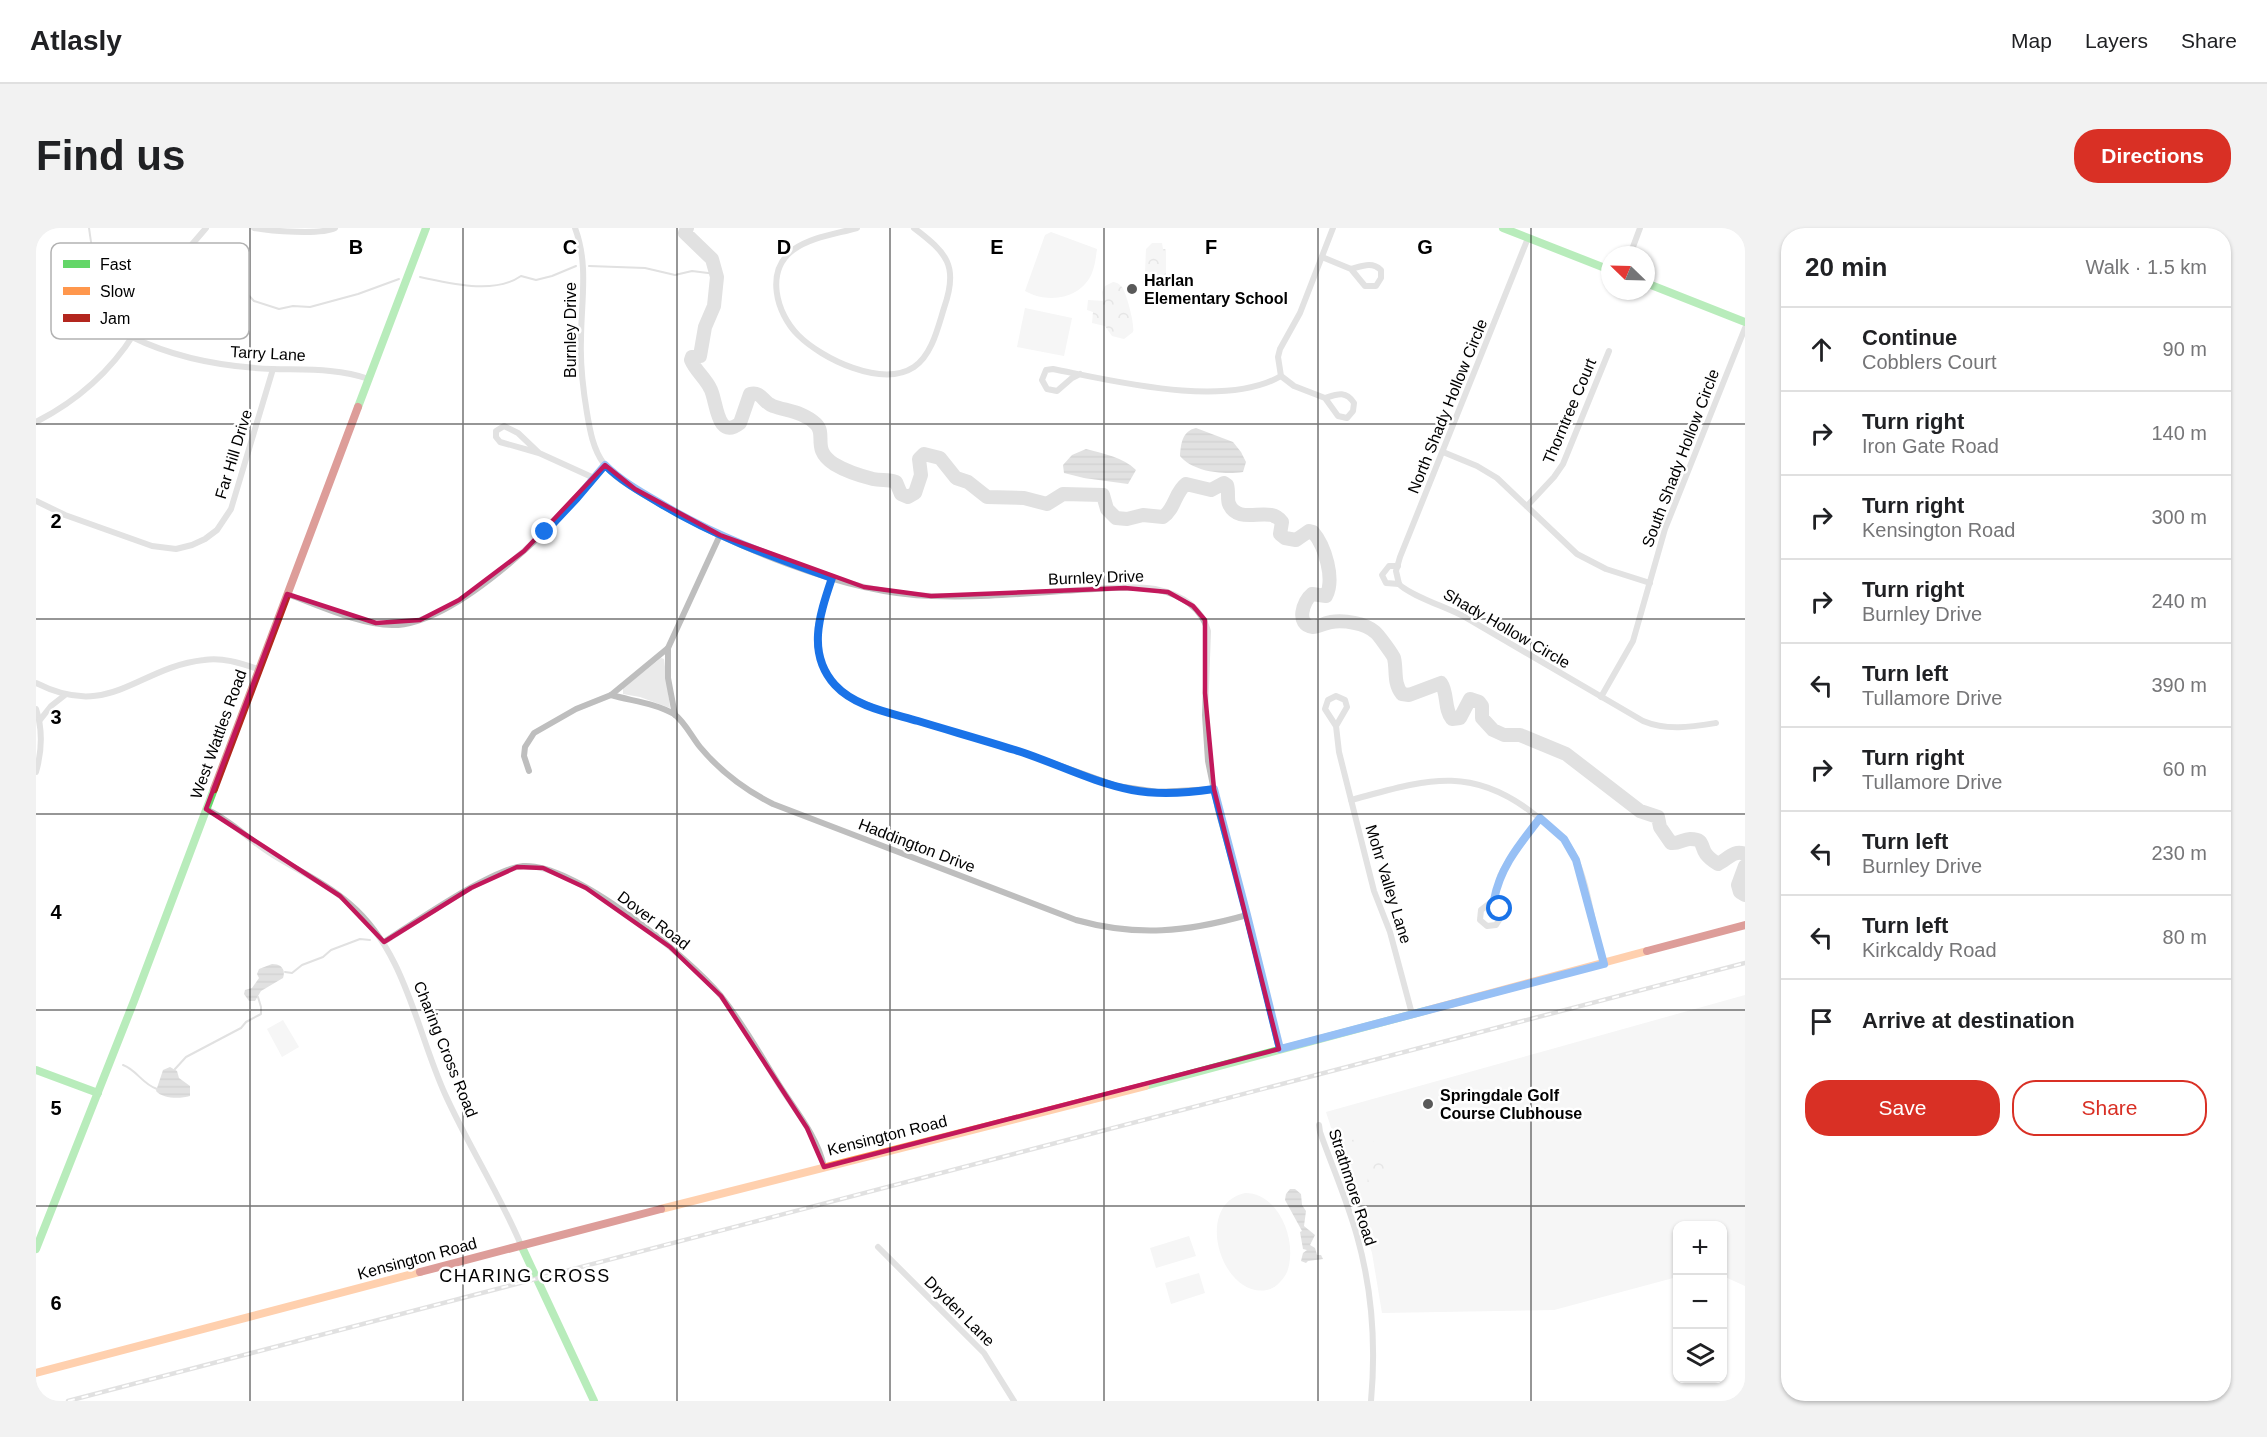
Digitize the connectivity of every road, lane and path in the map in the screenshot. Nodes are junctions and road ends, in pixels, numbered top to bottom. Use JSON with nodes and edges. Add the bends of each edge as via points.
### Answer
{"nodes":[{"id":1,"x":206,"y":228,"type":"edge"},
{"id":2,"x":254,"y":228,"type":"edge"},
{"id":3,"x":334,"y":228,"type":"edge"},
{"id":4,"x":426,"y":228,"type":"edge"},
{"id":5,"x":575,"y":228,"type":"edge"},
{"id":6,"x":857,"y":228,"type":"edge"},
{"id":7,"x":914,"y":228,"type":"edge"},
{"id":8,"x":1333,"y":228,"type":"edge"},
{"id":9,"x":1503,"y":228,"type":"edge"},
{"id":10,"x":1640,"y":228,"type":"edge"},
{"id":11,"x":290,"y":229,"type":"edge"},
{"id":12,"x":1528,"y":238,"type":"junction"},
{"id":13,"x":193,"y":243,"type":"edge"},
{"id":14,"x":1633,"y":246,"type":"edge"},
{"id":15,"x":1322,"y":257,"type":"junction"},
{"id":16,"x":1601,"y":266,"type":"edge"},
{"id":17,"x":1351,"y":269,"type":"junction"},
{"id":18,"x":1655,"y":287,"type":"edge"},
{"id":19,"x":1745,"y":322,"type":"edge"},
{"id":20,"x":1745,"y":328,"type":"edge"},
{"id":21,"x":131,"y":339,"type":"edge"},
{"id":22,"x":137,"y":339,"type":"edge"},
{"id":23,"x":1609,"y":351,"type":"dead end"},
{"id":24,"x":273,"y":369,"type":"junction"},
{"id":25,"x":1080,"y":374,"type":"junction"},
{"id":26,"x":1281,"y":376,"type":"junction"},
{"id":27,"x":369,"y":379,"type":"junction"},
{"id":28,"x":1325,"y":398,"type":"junction"},
{"id":29,"x":36,"y":422,"type":"edge"},
{"id":30,"x":1443,"y":452,"type":"junction"},
{"id":31,"x":539,"y":453,"type":"junction"},
{"id":32,"x":605,"y":465,"type":"junction"},
{"id":33,"x":594,"y":478,"type":"junction"},
{"id":34,"x":36,"y":501,"type":"edge"},
{"id":35,"x":1527,"y":506,"type":"junction"},
{"id":36,"x":720,"y":535,"type":"junction"},
{"id":37,"x":1398,"y":566,"type":"junction"},
{"id":38,"x":832,"y":578,"type":"junction"},
{"id":39,"x":1650,"y":583,"type":"junction"},
{"id":40,"x":1399,"y":584,"type":"junction"},
{"id":41,"x":287,"y":594,"type":"junction"},
{"id":42,"x":668,"y":648,"type":"junction"},
{"id":43,"x":258,"y":669,"type":"junction"},
{"id":44,"x":36,"y":683,"type":"edge"},
{"id":45,"x":65,"y":695,"type":"junction"},
{"id":46,"x":611,"y":695,"type":"junction"},
{"id":47,"x":1601,"y":697,"type":"junction"},
{"id":48,"x":36,"y":709,"type":"edge"},
{"id":49,"x":675,"y":715,"type":"junction"},
{"id":50,"x":40,"y":720,"type":"junction"},
{"id":51,"x":1716,"y":723,"type":"dead end"},
{"id":52,"x":1336,"y":726,"type":"junction"},
{"id":53,"x":529,"y":771,"type":"dead end"},
{"id":54,"x":36,"y":772,"type":"edge"},
{"id":55,"x":1214,"y":789,"type":"junction"},
{"id":56,"x":1351,"y":800,"type":"junction"},
{"id":57,"x":206,"y":808,"type":"junction"},
{"id":58,"x":1540,"y":818,"type":"junction"},
{"id":59,"x":1494,"y":900,"type":"dead end"},
{"id":60,"x":1247,"y":915,"type":"junction"},
{"id":61,"x":1745,"y":926,"type":"edge"},
{"id":62,"x":384,"y":942,"type":"junction"},
{"id":63,"x":1604,"y":964,"type":"junction"},
{"id":64,"x":1412,"y":1014,"type":"junction"},
{"id":65,"x":1280,"y":1049,"type":"junction"},
{"id":66,"x":36,"y":1070,"type":"edge"},
{"id":67,"x":98,"y":1093,"type":"junction"},
{"id":68,"x":1319,"y":1125,"type":"dead end"},
{"id":69,"x":825,"y":1167,"type":"junction"},
{"id":70,"x":521,"y":1245,"type":"junction"},
{"id":71,"x":878,"y":1247,"type":"dead end"},
{"id":72,"x":36,"y":1250,"type":"edge"},
{"id":73,"x":36,"y":1373,"type":"edge"},
{"id":74,"x":594,"y":1401,"type":"edge"},
{"id":75,"x":1014,"y":1401,"type":"edge"},
{"id":76,"x":1371,"y":1401,"type":"edge"}],
"edges":[{"from":1,"to":13,"type":"street"},
{"from":2,"to":11,"type":"street"},
{"from":3,"to":11,"type":"street"},
{"from":4,"to":27,"type":"street","name":"West Wattles Road"},
{"from":5,"to":32,"type":"street","name":"Burnley Drive","via":[[583,260],[581,339],[585,401],[592,441]]},
{"from":6,"to":7,"type":"street","via":[[792,251],[779,268],[777,294],[792,329],[815,349],[855,368],[889,375],[907,371],[926,355],[951,283],[950,266],[944,254]]},
{"from":8,"to":15,"type":"street"},
{"from":9,"to":12,"type":"street"},
{"from":10,"to":14,"type":"street"},
{"from":12,"to":16,"type":"street"},
{"from":12,"to":30,"type":"street","name":"North Shady Hollow Circle"},
{"from":15,"to":17,"type":"street"},
{"from":15,"to":26,"type":"street","via":[[1300,314],[1280,349]]},
{"from":17,"to":17,"type":"street","via":[[1365,286],[1376,286],[1382,278],[1375,265]]},
{"from":18,"to":19,"type":"street"},
{"from":20,"to":39,"type":"street","name":"South Shady Hollow Circle","via":[[1665,529]]},
{"from":21,"to":29,"type":"street","via":[[90,385]]},
{"from":22,"to":24,"type":"street","name":"Tarry Lane","via":[[211,362]]},
{"from":23,"to":35,"type":"street","name":"Thorntree Court","via":[[1563,464]]},
{"from":24,"to":27,"type":"street","name":"Tarry Lane","via":[[334,370]]},
{"from":24,"to":34,"type":"street","name":"Far Hill Drive","via":[[231,509],[217,530],[205,539],[185,547],[161,548]]},
{"from":25,"to":25,"type":"street","via":[[1048,369],[1042,381],[1047,389],[1057,391]]},
{"from":25,"to":26,"type":"street","via":[[1175,391],[1256,386]]},
{"from":26,"to":28,"type":"street","via":[[1294,386]]},
{"from":27,"to":41,"type":"street","name":"West Wattles Road"},
{"from":28,"to":28,"type":"street","via":[[1338,416],[1347,418],[1353,411],[1350,396]]},
{"from":30,"to":35,"type":"street","via":[[1488,472]]},
{"from":30,"to":37,"type":"street","name":"North Shady Hollow Circle"},
{"from":31,"to":31,"type":"street","via":[[500,442],[496,431],[504,426],[513,429]]},
{"from":31,"to":33,"type":"street"},
{"from":32,"to":33,"type":"street"},
{"from":32,"to":36,"type":"street","name":"Burnley Drive","via":[[635,489]]},
{"from":33,"to":41,"type":"street","via":[[517,557],[459,600],[420,620],[398,625],[376,623]]},
{"from":35,"to":39,"type":"street","via":[[1577,554],[1606,569]]},
{"from":36,"to":38,"type":"street","name":"Burnley Drive"},
{"from":36,"to":42,"type":"street"},
{"from":37,"to":40,"type":"street","name":"North Shady Hollow Circle"},
{"from":37,"to":40,"type":"street","via":[[1389,566],[1382,575],[1386,583]]},
{"from":38,"to":55,"type":"street","via":[[818,625],[817,645],[827,674],[853,699],[1116,786],[1158,792]]},
{"from":38,"to":55,"type":"street","name":"Burnley Drive","via":[[864,587],[931,596],[1125,588],[1168,592],[1183,599],[1200,612],[1208,631],[1205,715]]},
{"from":39,"to":47,"type":"street","name":"South Shady Hollow Circle","via":[[1632,641]]},
{"from":40,"to":47,"type":"street","name":"Shady Hollow Circle","via":[[1463,616]]},
{"from":41,"to":43,"type":"street","name":"West Wattles Road"},
{"from":42,"to":46,"type":"street"},
{"from":42,"to":49,"type":"street","via":[[668,678]]},
{"from":43,"to":45,"type":"street","via":[[206,659],[113,692]]},
{"from":43,"to":57,"type":"street","name":"West Wattles Road"},
{"from":44,"to":45,"type":"street"},
{"from":45,"to":50,"type":"street"},
{"from":46,"to":49,"type":"street","name":"Haddington Drive"},
{"from":46,"to":53,"type":"street","via":[[534,733],[525,747]]},
{"from":47,"to":51,"type":"street","name":"Shady Hollow Circle","via":[[1657,726],[1682,728]]},
{"from":48,"to":50,"type":"street"},
{"from":49,"to":60,"type":"street","name":"Haddington Drive","via":[[712,760],[756,795],[1076,920],[1124,930],[1156,931],[1196,928]]},
{"from":50,"to":54,"type":"street"},
{"from":52,"to":52,"type":"street","name":"Mohr Valley Lane","via":[[1325,709],[1328,700],[1336,696],[1347,707]]},
{"from":52,"to":56,"type":"street","name":"Mohr Valley Lane"},
{"from":55,"to":60,"type":"street","name":"Burnley Drive"},
{"from":56,"to":58,"type":"street","via":[[1428,781],[1464,781],[1504,794]]},
{"from":56,"to":64,"type":"street","name":"Mohr Valley Lane"},
{"from":57,"to":62,"type":"street","name":"Charing Cross Road","via":[[340,896]]},
{"from":57,"to":67,"type":"street","name":"West Wattles Road"},
{"from":58,"to":59,"type":"street","via":[[1506,863]]},
{"from":58,"to":63,"type":"street","via":[[1564,839],[1576,860]]},
{"from":60,"to":65,"type":"street","name":"Burnley Drive"},
{"from":61,"to":63,"type":"street","name":"Kensington Road"},
{"from":62,"to":69,"type":"street","name":"Dover Road","via":[[471,888],[509,870],[531,866],[566,877],[645,928],[710,983],[807,1128]]},
{"from":62,"to":70,"type":"street","name":"Charing Cross Road","via":[[401,976],[447,1098]]},
{"from":63,"to":64,"type":"street","name":"Kensington Road"},
{"from":64,"to":65,"type":"street","name":"Kensington Road"},
{"from":65,"to":69,"type":"street","name":"Kensington Road"},
{"from":66,"to":67,"type":"street"},
{"from":67,"to":72,"type":"street","name":"West Wattles Road"},
{"from":68,"to":76,"type":"street","name":"Strathmore Road","via":[[1362,1254],[1373,1338]]},
{"from":69,"to":70,"type":"street","name":"Kensington Road"},
{"from":70,"to":73,"type":"street","name":"Kensington Road"},
{"from":70,"to":74,"type":"street","name":"Charing Cross Road"},
{"from":71,"to":75,"type":"street","name":"Dryden Lane","via":[[984,1353]]}]}
